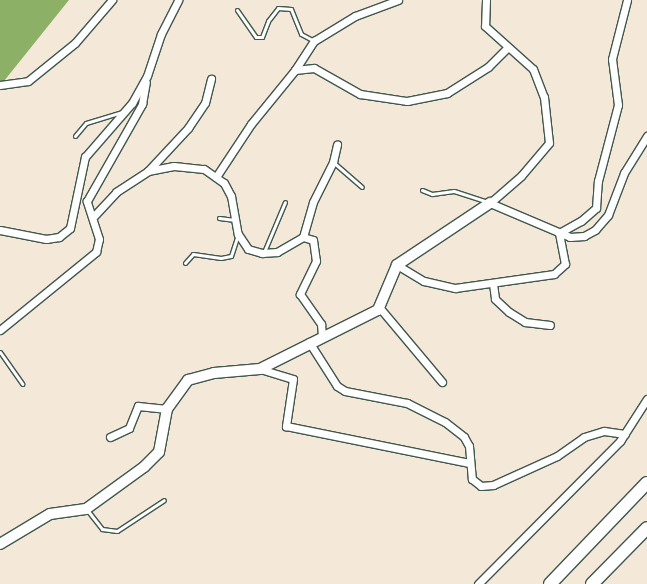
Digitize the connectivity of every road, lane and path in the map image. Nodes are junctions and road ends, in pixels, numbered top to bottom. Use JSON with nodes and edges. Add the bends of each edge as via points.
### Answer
{"nodes":[{"id":1,"x":112,"y":0,"type":"edge"},
{"id":2,"x":178,"y":0,"type":"edge"},
{"id":3,"x":398,"y":0,"type":"edge"},
{"id":4,"x":486,"y":0,"type":"edge"},
{"id":5,"x":627,"y":0,"type":"edge"},
{"id":6,"x":237,"y":10,"type":"dead end"},
{"id":7,"x":314,"y":41,"type":"junction"},
{"id":8,"x":508,"y":47,"type":"junction"},
{"id":9,"x":295,"y":70,"type":"junction"},
{"id":10,"x":147,"y":76,"type":"junction"},
{"id":11,"x":211,"y":79,"type":"dead end"},
{"id":12,"x":0,"y":85,"type":"edge"},
{"id":13,"x":125,"y":111,"type":"junction"},
{"id":14,"x":75,"y":136,"type":"dead end"},
{"id":15,"x":647,"y":136,"type":"edge"},
{"id":16,"x":337,"y":144,"type":"dead end"},
{"id":17,"x":333,"y":162,"type":"junction"},
{"id":18,"x":148,"y":170,"type":"junction"},
{"id":19,"x":216,"y":177,"type":"junction"},
{"id":20,"x":362,"y":187,"type":"dead end"},
{"id":21,"x":422,"y":190,"type":"dead end"},
{"id":22,"x":285,"y":202,"type":"dead end"},
{"id":23,"x":490,"y":202,"type":"junction"},
{"id":24,"x":94,"y":216,"type":"junction"},
{"id":25,"x":219,"y":218,"type":"dead end"},
{"id":26,"x":236,"y":220,"type":"junction"},
{"id":27,"x":0,"y":230,"type":"edge"},
{"id":28,"x":560,"y":233,"type":"junction"},
{"id":29,"x":238,"y":234,"type":"junction"},
{"id":30,"x":303,"y":237,"type":"junction"},
{"id":31,"x":264,"y":253,"type":"junction"},
{"id":32,"x":185,"y":264,"type":"dead end"},
{"id":33,"x":397,"y":265,"type":"junction"},
{"id":34,"x":494,"y":284,"type":"junction"},
{"id":35,"x":380,"y":307,"type":"junction"},
{"id":36,"x":550,"y":325,"type":"dead end"},
{"id":37,"x":0,"y":330,"type":"edge"},
{"id":38,"x":322,"y":336,"type":"junction"},
{"id":39,"x":309,"y":342,"type":"junction"},
{"id":40,"x":0,"y":352,"type":"edge"},
{"id":41,"x":260,"y":369,"type":"junction"},
{"id":42,"x":442,"y":382,"type":"dead end"},
{"id":43,"x":22,"y":384,"type":"dead end"},
{"id":44,"x":647,"y":399,"type":"edge"},
{"id":45,"x":167,"y":409,"type":"junction"},
{"id":46,"x":625,"y":434,"type":"junction"},
{"id":47,"x":110,"y":437,"type":"dead end"},
{"id":48,"x":469,"y":463,"type":"junction"},
{"id":49,"x":647,"y":483,"type":"edge"},
{"id":50,"x":164,"y":500,"type":"dead end"},
{"id":51,"x":86,"y":509,"type":"junction"},
{"id":52,"x":647,"y":528,"type":"edge"},
{"id":53,"x":0,"y":544,"type":"edge"},
{"id":54,"x":478,"y":584,"type":"edge"},
{"id":55,"x":550,"y":584,"type":"edge"},
{"id":56,"x":594,"y":584,"type":"edge"}],
"edges":[{"from":1,"to":12,"type":"street","via":[[75,43],[28,81]]},
{"from":2,"to":10,"type":"street","via":[[161,34]]},
{"from":3,"to":7,"type":"street","via":[[355,16]]},
{"from":4,"to":8,"type":"street","via":[[485,26]]},
{"from":5,"to":28,"type":"street","via":[[612,59],[618,105],[598,181],[596,208]]},
{"from":6,"to":7,"type":"lane","via":[[256,37],[262,37],[278,8],[291,9],[301,34]]},
{"from":7,"to":9,"type":"street"},
{"from":8,"to":9,"type":"street","via":[[488,67],[447,93],[407,101],[360,94],[314,68]]},
{"from":8,"to":23,"type":"street","via":[[533,69],[544,97],[549,143],[521,176]]},
{"from":9,"to":19,"type":"street","via":[[251,124]]},
{"from":10,"to":13,"type":"street"},
{"from":10,"to":24,"type":"street","via":[[142,104],[87,201]]},
{"from":11,"to":18,"type":"street","via":[[205,103],[188,128]]},
{"from":13,"to":14,"type":"lane","via":[[86,123]]},
{"from":13,"to":27,"type":"street","via":[[85,157],[70,228],[59,237],[46,239]]},
{"from":15,"to":28,"type":"street","via":[[624,173],[608,215],[595,230],[584,236],[570,237]]},
{"from":16,"to":17,"type":"street"},
{"from":17,"to":20,"type":"lane"},
{"from":17,"to":30,"type":"street","via":[[313,202]]},
{"from":18,"to":19,"type":"street","via":[[174,166],[204,169]]},
{"from":18,"to":24,"type":"street","via":[[116,192]]},
{"from":19,"to":26,"type":"street","via":[[224,183],[231,196]]},
{"from":21,"to":23,"type":"lane","via":[[432,194],[454,190]]},
{"from":22,"to":31,"type":"lane"},
{"from":23,"to":28,"type":"street"},
{"from":23,"to":33,"type":"street"},
{"from":24,"to":37,"type":"street","via":[[99,239],[96,252]]},
{"from":25,"to":26,"type":"lane"},
{"from":26,"to":29,"type":"street"},
{"from":28,"to":34,"type":"street","via":[[565,264],[554,274]]},
{"from":29,"to":31,"type":"street","via":[[248,249]]},
{"from":29,"to":32,"type":"lane","via":[[231,256],[221,258],[193,254]]},
{"from":30,"to":31,"type":"street","via":[[276,252]]},
{"from":30,"to":38,"type":"street","via":[[313,240],[316,261],[300,294],[321,324]]},
{"from":33,"to":34,"type":"street","via":[[424,281],[455,288]]},
{"from":33,"to":35,"type":"street"},
{"from":34,"to":36,"type":"street","via":[[496,299],[509,312],[525,322]]},
{"from":35,"to":38,"type":"street"},
{"from":35,"to":42,"type":"street"},
{"from":38,"to":39,"type":"street"},
{"from":39,"to":41,"type":"street"},
{"from":39,"to":48,"type":"street","via":[[337,386],[345,391],[407,403],[445,422],[470,446]]},
{"from":40,"to":43,"type":"lane"},
{"from":41,"to":45,"type":"street","via":[[214,372],[188,380]]},
{"from":41,"to":48,"type":"street","via":[[293,379],[286,426]]},
{"from":44,"to":46,"type":"street"},
{"from":45,"to":47,"type":"street","via":[[138,406],[129,428]]},
{"from":45,"to":51,"type":"street","via":[[159,452]]},
{"from":46,"to":48,"type":"street","via":[[604,431],[584,437],[557,456],[493,485],[481,486],[472,479]]},
{"from":46,"to":54,"type":"street"},
{"from":49,"to":55,"type":"highway"},
{"from":50,"to":51,"type":"lane","via":[[117,531],[102,529]]},
{"from":51,"to":53,"type":"street","via":[[50,514]]},
{"from":52,"to":56,"type":"highway"}]}
